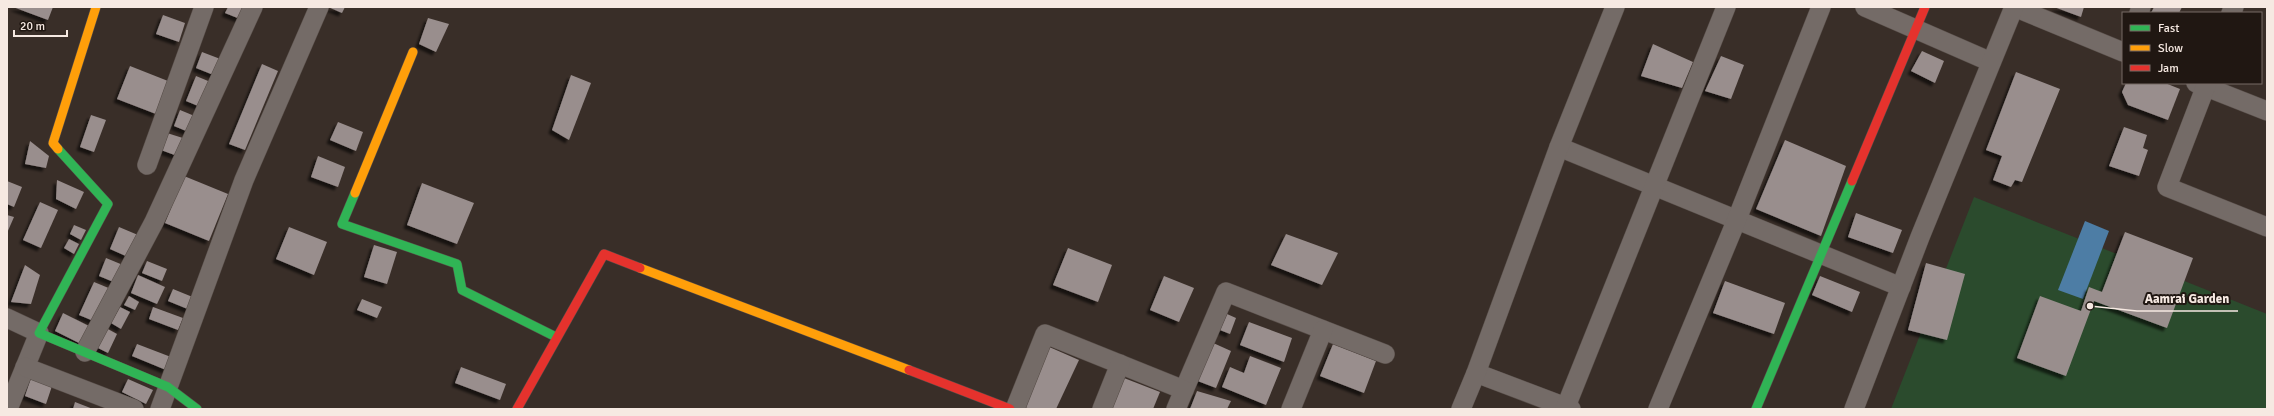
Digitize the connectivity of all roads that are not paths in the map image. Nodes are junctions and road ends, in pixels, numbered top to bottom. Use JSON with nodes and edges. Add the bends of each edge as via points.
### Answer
{"nodes":[{"id":1,"x":96,"y":7,"type":"edge"},
{"id":2,"x":204,"y":7,"type":"edge"},
{"id":3,"x":253,"y":7,"type":"edge"},
{"id":4,"x":319,"y":7,"type":"edge"},
{"id":5,"x":1615,"y":7,"type":"edge"},
{"id":6,"x":1726,"y":7,"type":"edge"},
{"id":7,"x":1821,"y":7,"type":"edge"},
{"id":8,"x":1865,"y":7,"type":"edge"},
{"id":9,"x":1925,"y":7,"type":"edge"},
{"id":10,"x":2014,"y":7,"type":"edge"},
{"id":11,"x":1917,"y":29,"type":"junction"},
{"id":12,"x":413,"y":52,"type":"dead end"},
{"id":13,"x":2122,"y":52,"type":"edge"},
{"id":14,"x":1991,"y":62,"type":"junction"},
{"id":15,"x":2203,"y":84,"type":"edge"},
{"id":16,"x":2267,"y":111,"type":"edge"},
{"id":17,"x":1559,"y":147,"type":"junction"},
{"id":18,"x":146,"y":165,"type":"dead end"},
{"id":19,"x":1653,"y":185,"type":"junction"},
{"id":20,"x":1737,"y":219,"type":"junction"},
{"id":21,"x":2267,"y":227,"type":"edge"},
{"id":22,"x":1822,"y":254,"type":"junction"},
{"id":23,"x":1900,"y":287,"type":"junction"},
{"id":24,"x":7,"y":318,"type":"edge"},
{"id":25,"x":1323,"y":330,"type":"junction"},
{"id":26,"x":39,"y":333,"type":"junction"},
{"id":27,"x":556,"y":337,"type":"junction"},
{"id":28,"x":85,"y":352,"type":"junction"},
{"id":29,"x":1385,"y":354,"type":"dead end"},
{"id":30,"x":1120,"y":364,"type":"junction"},
{"id":31,"x":25,"y":367,"type":"junction"},
{"id":32,"x":1476,"y":373,"type":"junction"},
{"id":33,"x":168,"y":387,"type":"junction"},
{"id":34,"x":1184,"y":390,"type":"junction"},
{"id":35,"x":14,"y":407,"type":"edge"},
{"id":36,"x":1567,"y":408,"type":"edge"},
{"id":37,"x":134,"y":409,"type":"edge"},
{"id":38,"x":160,"y":409,"type":"edge"},
{"id":39,"x":197,"y":409,"type":"edge"},
{"id":40,"x":517,"y":409,"type":"edge"},
{"id":41,"x":1010,"y":409,"type":"edge"},
{"id":42,"x":1015,"y":409,"type":"edge"},
{"id":43,"x":1102,"y":409,"type":"edge"},
{"id":44,"x":1176,"y":409,"type":"edge"},
{"id":45,"x":1291,"y":409,"type":"edge"},
{"id":46,"x":1461,"y":409,"type":"edge"},
{"id":47,"x":1658,"y":409,"type":"edge"},
{"id":48,"x":1756,"y":409,"type":"edge"},
{"id":49,"x":1854,"y":409,"type":"edge"}],
"edges":[{"from":1,"to":26,"type":"street","via":[[53,144],[108,204]]},
{"from":2,"to":18,"type":"street"},
{"from":3,"to":28,"type":"street","via":[[154,222]]},
{"from":4,"to":33,"type":"street","via":[[244,180]]},
{"from":5,"to":17,"type":"street"},
{"from":6,"to":19,"type":"street"},
{"from":7,"to":20,"type":"street"},
{"from":8,"to":11,"type":"street"},
{"from":9,"to":11,"type":"street"},
{"from":10,"to":13,"type":"street"},
{"from":10,"to":14,"type":"street"},
{"from":11,"to":14,"type":"street"},
{"from":11,"to":22,"type":"street"},
{"from":12,"to":27,"type":"street","via":[[342,224],[457,264],[462,290]]},
{"from":14,"to":23,"type":"street"},
{"from":15,"to":16,"type":"street"},
{"from":15,"to":21,"type":"street","via":[[2167,187]]},
{"from":17,"to":19,"type":"street"},
{"from":17,"to":32,"type":"street"},
{"from":19,"to":20,"type":"street"},
{"from":19,"to":36,"type":"street"},
{"from":20,"to":22,"type":"street"},
{"from":20,"to":47,"type":"street"},
{"from":22,"to":23,"type":"street"},
{"from":22,"to":48,"type":"street"},
{"from":23,"to":49,"type":"street"},
{"from":24,"to":26,"type":"street"},
{"from":25,"to":29,"type":"street"},
{"from":25,"to":34,"type":"street","via":[[1226,292]]},
{"from":25,"to":45,"type":"street"},
{"from":26,"to":28,"type":"street"},
{"from":26,"to":31,"type":"street"},
{"from":27,"to":40,"type":"street"},
{"from":27,"to":41,"type":"street","via":[[604,254]]},
{"from":28,"to":33,"type":"street"},
{"from":30,"to":34,"type":"street"},
{"from":30,"to":42,"type":"street","via":[[1045,334]]},
{"from":30,"to":43,"type":"street"},
{"from":31,"to":35,"type":"street"},
{"from":31,"to":37,"type":"street"},
{"from":32,"to":36,"type":"street"},
{"from":32,"to":46,"type":"street"},
{"from":33,"to":38,"type":"street"},
{"from":33,"to":39,"type":"street"},
{"from":34,"to":44,"type":"street"}]}
